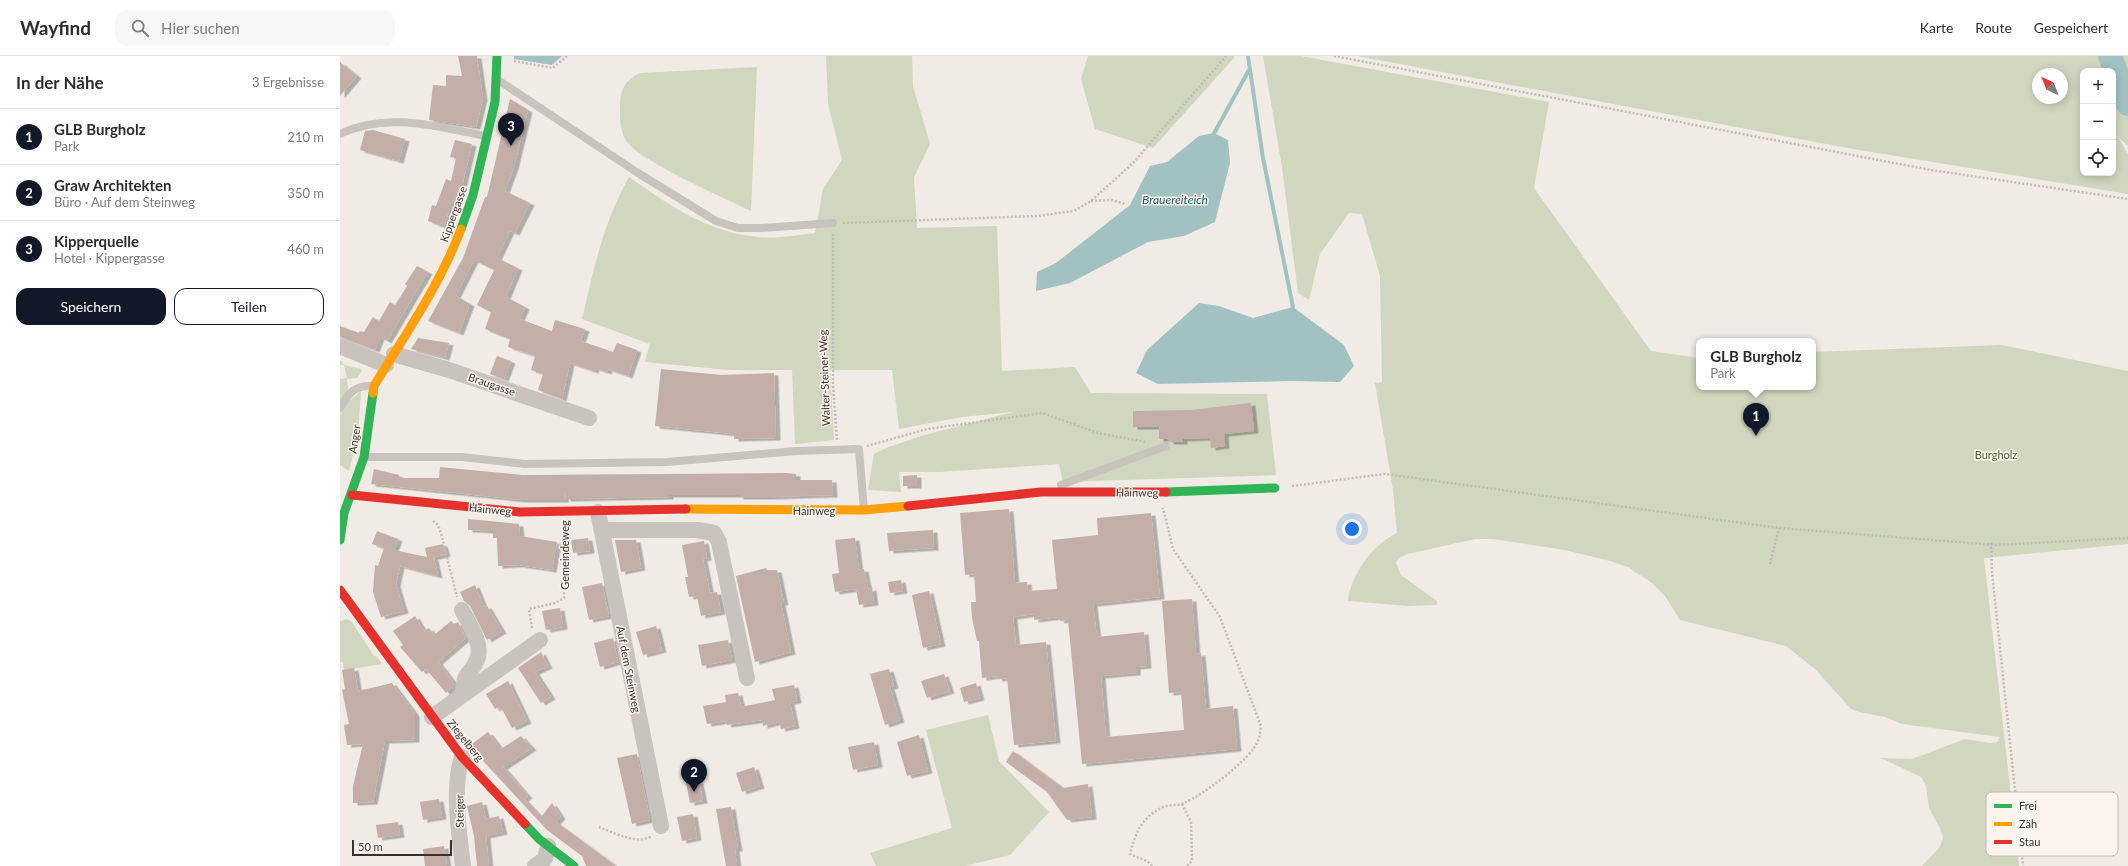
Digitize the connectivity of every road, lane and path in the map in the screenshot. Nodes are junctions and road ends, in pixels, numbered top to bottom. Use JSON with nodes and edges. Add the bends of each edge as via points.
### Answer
{"nodes":[{"id":1,"x":497,"y":56,"type":"edge"},
{"id":2,"x":567,"y":56,"type":"edge"},
{"id":3,"x":1226,"y":56,"type":"edge"},
{"id":4,"x":1334,"y":56,"type":"edge"},
{"id":5,"x":497,"y":80,"type":"junction"},
{"id":6,"x":340,"y":134,"type":"edge"},
{"id":7,"x":488,"y":136,"type":"junction"},
{"id":8,"x":2128,"y":199,"type":"edge"},
{"id":9,"x":1090,"y":201,"type":"junction"},
{"id":10,"x":1126,"y":204,"type":"dead end"},
{"id":11,"x":833,"y":223,"type":"junction"},
{"id":12,"x":340,"y":346,"type":"edge"},
{"id":13,"x":390,"y":360,"type":"junction"},
{"id":14,"x":374,"y":386,"type":"junction"},
{"id":15,"x":340,"y":408,"type":"edge"},
{"id":16,"x":589,"y":418,"type":"dead end"},
{"id":17,"x":1166,"y":446,"type":"joint"},
{"id":18,"x":837,"y":449,"type":"junction"},
{"id":19,"x":859,"y":449,"type":"junction"},
{"id":20,"x":364,"y":457,"type":"junction"},
{"id":21,"x":1275,"y":488,"type":"joint"},
{"id":22,"x":1041,"y":492,"type":"junction"},
{"id":23,"x":1158,"y":492,"type":"junction"},
{"id":24,"x":352,"y":495,"type":"junction"},
{"id":25,"x":864,"y":510,"type":"junction"},
{"id":26,"x":342,"y":512,"type":"edge"},
{"id":27,"x":564,"y":512,"type":"junction"},
{"id":28,"x":598,"y":512,"type":"junction"},
{"id":29,"x":1779,"y":528,"type":"junction"},
{"id":30,"x":602,"y":530,"type":"junction"},
{"id":31,"x":441,"y":533,"type":"dead end"},
{"id":32,"x":2128,"y":538,"type":"edge"},
{"id":33,"x":340,"y":540,"type":"edge"},
{"id":34,"x":1991,"y":543,"type":"junction"},
{"id":35,"x":1770,"y":564,"type":"dead end"},
{"id":36,"x":340,"y":590,"type":"edge"},
{"id":37,"x":462,"y":610,"type":"joint"},
{"id":38,"x":537,"y":641,"type":"joint"},
{"id":39,"x":747,"y":678,"type":"dead end"},
{"id":40,"x":463,"y":693,"type":"junction"},
{"id":41,"x":432,"y":716,"type":"junction"},
{"id":42,"x":462,"y":756,"type":"junction"},
{"id":43,"x":2015,"y":792,"type":"edge"},
{"id":44,"x":1182,"y":804,"type":"junction"},
{"id":45,"x":661,"y":826,"type":"joint"},
{"id":46,"x":599,"y":827,"type":"dead end"},
{"id":47,"x":548,"y":846,"type":"junction"},
{"id":48,"x":2022,"y":856,"type":"edge"},
{"id":49,"x":463,"y":866,"type":"edge"},
{"id":50,"x":536,"y":866,"type":"edge"},
{"id":51,"x":574,"y":866,"type":"edge"},
{"id":52,"x":1152,"y":866,"type":"edge"},
{"id":53,"x":1187,"y":866,"type":"edge"},
{"id":54,"x":2023,"y":866,"type":"edge"}],
"edges":[{"from":1,"to":5,"type":"street","name":"Kippergasse"},
{"from":2,"to":5,"type":"path","via":[[553,68],[514,62]]},
{"from":3,"to":9,"type":"path","via":[[1133,162]]},
{"from":4,"to":8,"type":"path","via":[[1931,170]]},
{"from":5,"to":7,"type":"street","name":"Kippergasse"},
{"from":5,"to":11,"type":"lane","via":[[638,174],[716,221],[738,228]]},
{"from":6,"to":7,"type":"lane","via":[[368,124],[402,121]]},
{"from":7,"to":13,"type":"street","name":"Kippergasse","via":[[473,196],[452,252]]},
{"from":9,"to":10,"type":"path","via":[[1111,200]]},
{"from":9,"to":11,"type":"path","via":[[1074,211],[1038,216]]},
{"from":11,"to":18,"type":"path","name":"Walter-Steiner-Weg","via":[[833,385]]},
{"from":12,"to":13,"type":"street","name":"Braugasse"},
{"from":13,"to":14,"type":"street","name":"Anger"},
{"from":13,"to":16,"type":"street","name":"Braugasse","via":[[449,370]]},
{"from":14,"to":15,"type":"lane","via":[[364,385],[355,389]]},
{"from":14,"to":20,"type":"street","name":"Anger"},
{"from":17,"to":19,"type":"path","via":[[1098,433],[1042,413],[927,429]]},
{"from":17,"to":22,"type":"lane"},
{"from":18,"to":19,"type":"lane"},
{"from":18,"to":20,"type":"lane","via":[[651,463],[525,464],[462,457]]},
{"from":19,"to":25,"type":"lane"},
{"from":20,"to":24,"type":"street","name":"Anger"},
{"from":21,"to":23,"type":"street","name":"Hainweg"},
{"from":21,"to":29,"type":"path","via":[[1384,474]]},
{"from":22,"to":23,"type":"street","name":"Hainweg"},
{"from":22,"to":25,"type":"street","name":"Hainweg"},
{"from":23,"to":44,"type":"path","via":[[1173,549],[1220,617],[1261,726],[1258,742],[1235,768]]},
{"from":24,"to":26,"type":"street","name":"Anger"},
{"from":24,"to":27,"type":"street","name":"Hainweg","via":[[520,512]]},
{"from":25,"to":28,"type":"street","name":"Hainweg","via":[[702,509]]},
{"from":26,"to":33,"type":"street","name":"Anger"},
{"from":27,"to":28,"type":"street","name":"Hainweg"},
{"from":27,"to":38,"type":"path","name":"Gemeindeweg","via":[[564,598],[555,603],[529,609]]},
{"from":28,"to":30,"type":"street","name":"Auf dem Steinweg"},
{"from":29,"to":34,"type":"path"},
{"from":29,"to":35,"type":"path"},
{"from":30,"to":39,"type":"street","via":[[697,530],[714,533],[719,542]]},
{"from":30,"to":45,"type":"street","name":"Auf dem Steinweg"},
{"from":31,"to":37,"type":"path","via":[[453,586]]},
{"from":32,"to":34,"type":"path","via":[[1996,545]]},
{"from":34,"to":43,"type":"path"},
{"from":36,"to":41,"type":"street","name":"Ziegelberg"},
{"from":37,"to":40,"type":"street","via":[[480,649],[477,660],[466,674]]},
{"from":38,"to":40,"type":"street"},
{"from":40,"to":41,"type":"street"},
{"from":41,"to":42,"type":"street","name":"Ziegelberg"},
{"from":42,"to":47,"type":"street","name":"Ziegelberg"},
{"from":42,"to":49,"type":"street","name":"Steiger","via":[[458,796]]},
{"from":44,"to":52,"type":"path","via":[[1164,806],[1149,816],[1136,833],[1130,854]]},
{"from":44,"to":53,"type":"path","via":[[1191,822],[1192,861]]},
{"from":45,"to":46,"type":"path","via":[[651,837],[641,839],[625,837]]},
{"from":47,"to":50,"type":"street","via":[[545,859]]},
{"from":47,"to":51,"type":"street","name":"Ziegelberg"},
{"from":48,"to":54,"type":"path"}]}
